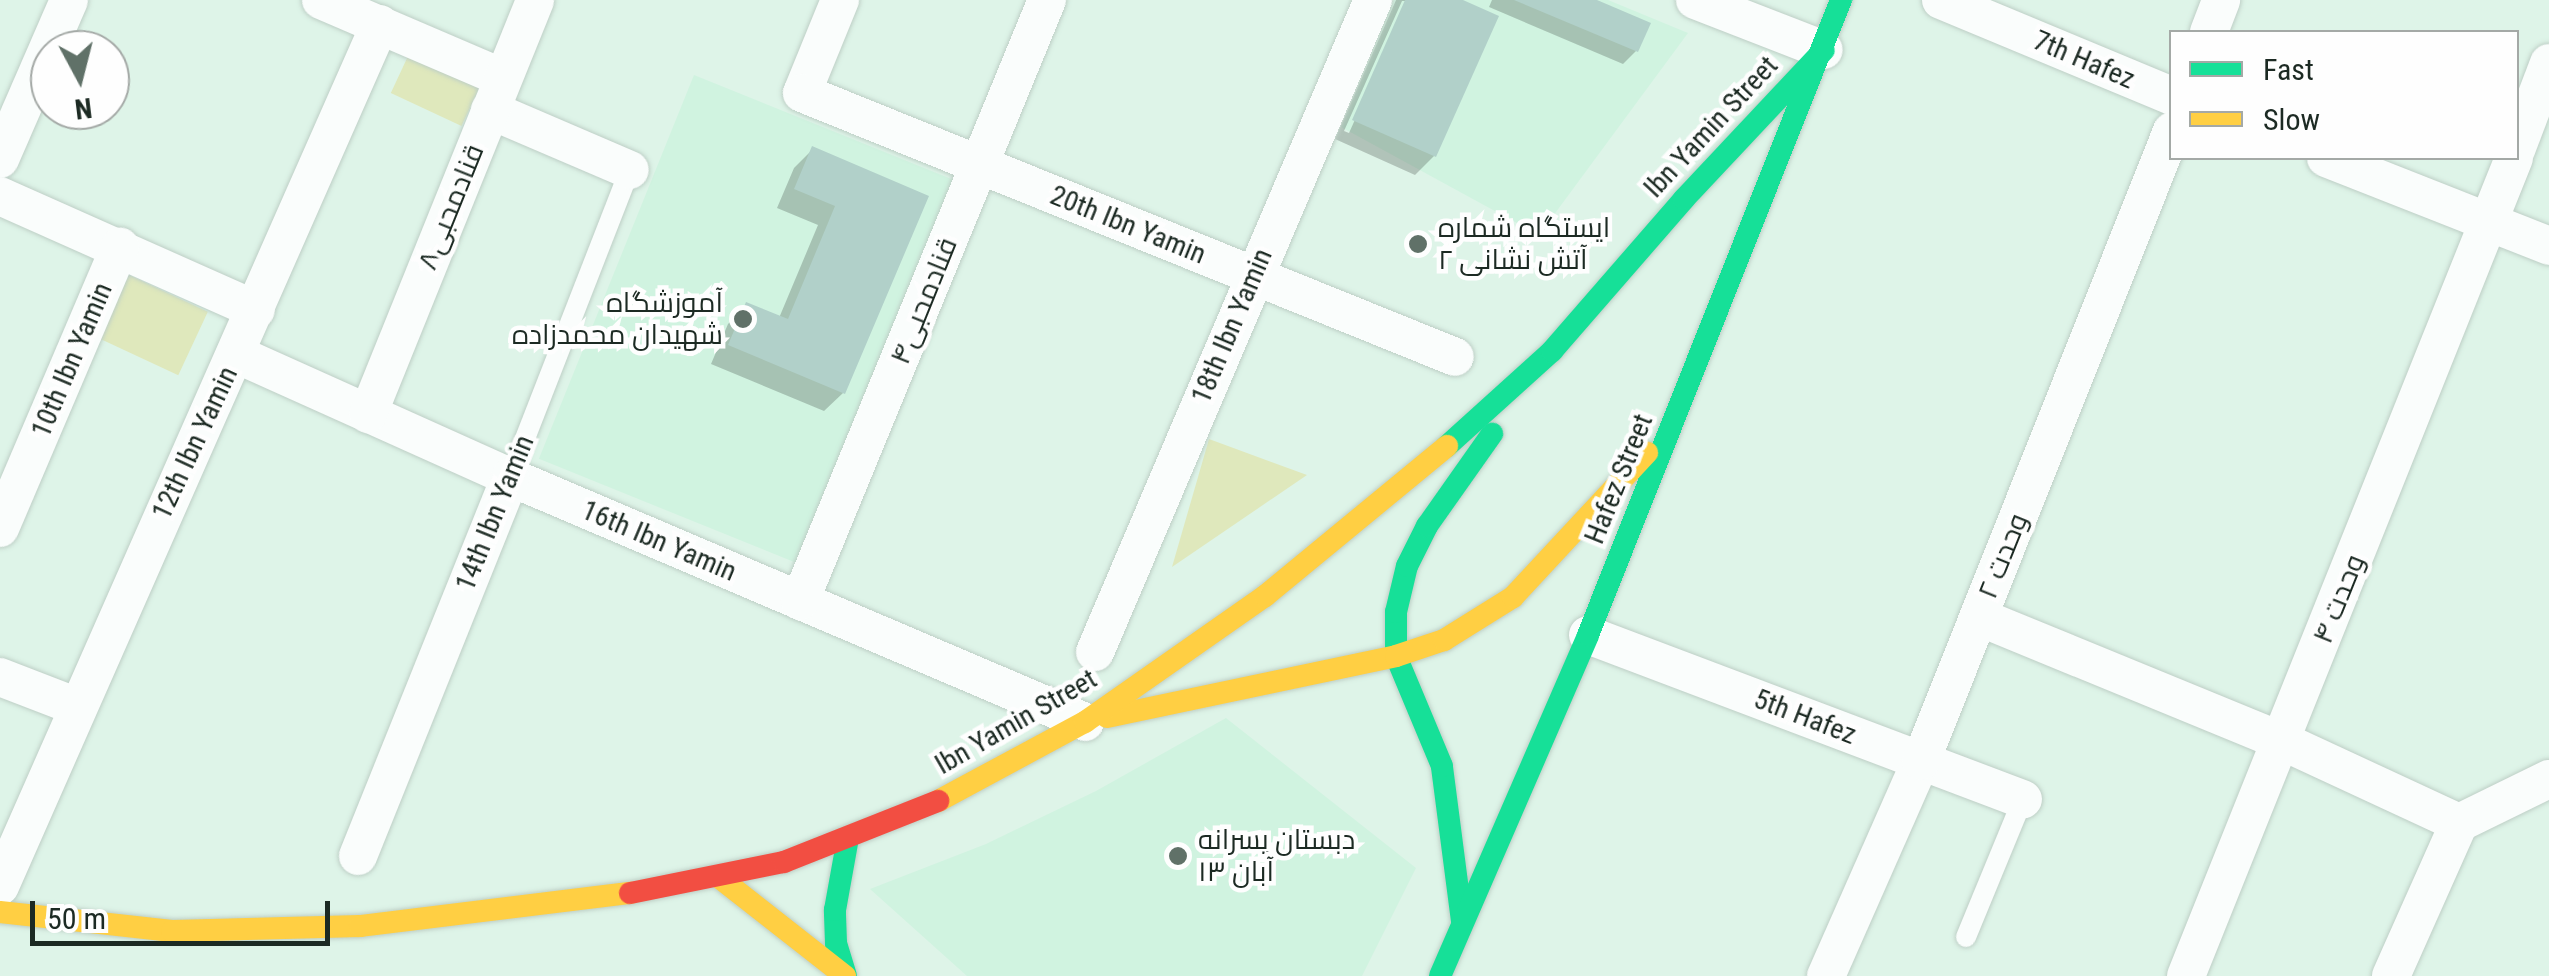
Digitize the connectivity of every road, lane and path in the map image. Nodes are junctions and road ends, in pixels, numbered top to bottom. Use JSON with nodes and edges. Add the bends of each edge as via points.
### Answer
{"nodes":[{"id":1,"x":69,"y":0,"type":"edge"},
{"id":2,"x":321,"y":0,"type":"edge"},
{"id":3,"x":534,"y":0,"type":"edge"},
{"id":4,"x":840,"y":0,"type":"edge"},
{"id":5,"x":1047,"y":0,"type":"edge"},
{"id":6,"x":1373,"y":0,"type":"edge"},
{"id":7,"x":1694,"y":0,"type":"edge"},
{"id":8,"x":1841,"y":0,"type":"edge"},
{"id":9,"x":1941,"y":0,"type":"edge"},
{"id":10,"x":2221,"y":0,"type":"edge"},
{"id":11,"x":384,"y":12,"type":"edge"},
{"id":12,"x":2210,"y":30,"type":"edge"},
{"id":13,"x":1824,"y":50,"type":"junction"},
{"id":14,"x":2549,"y":62,"type":"edge"},
{"id":15,"x":497,"y":94,"type":"junction"},
{"id":16,"x":2169,"y":95,"type":"edge"},
{"id":17,"x":2169,"y":139,"type":"edge"},
{"id":18,"x":2519,"y":142,"type":"edge"},
{"id":19,"x":1,"y":154,"type":"edge"},
{"id":20,"x":2331,"y":160,"type":"edge"},
{"id":21,"x":2513,"y":160,"type":"edge"},
{"id":22,"x":980,"y":165,"type":"junction"},
{"id":23,"x":630,"y":170,"type":"joint"},
{"id":24,"x":0,"y":196,"type":"edge"},
{"id":25,"x":2490,"y":222,"type":"junction"},
{"id":26,"x":2549,"y":246,"type":"edge"},
{"id":27,"x":120,"y":248,"type":"junction"},
{"id":28,"x":1253,"y":276,"type":"junction"},
{"id":29,"x":256,"y":310,"type":"junction"},
{"id":30,"x":1552,"y":350,"type":"junction"},
{"id":31,"x":236,"y":354,"type":"junction"},
{"id":32,"x":1455,"y":356,"type":"dead end"},
{"id":33,"x":368,"y":414,"type":"junction"},
{"id":34,"x":1674,"y":423,"type":"junction"},
{"id":35,"x":510,"y":476,"type":"junction"},
{"id":36,"x":0,"y":528,"type":"edge"},
{"id":37,"x":800,"y":602,"type":"junction"},
{"id":38,"x":1979,"y":617,"type":"junction"},
{"id":39,"x":1588,"y":634,"type":"junction"},
{"id":40,"x":1094,"y":652,"type":"dead end"},
{"id":41,"x":1396,"y":656,"type":"junction"},
{"id":42,"x":0,"y":677,"type":"edge"},
{"id":43,"x":76,"y":706,"type":"junction"},
{"id":44,"x":1085,"y":722,"type":"junction"},
{"id":45,"x":2282,"y":742,"type":"junction"},
{"id":46,"x":1921,"y":761,"type":"junction"},
{"id":47,"x":1442,"y":766,"type":"junction"},
{"id":48,"x":1530,"y":770,"type":"junction"},
{"id":49,"x":1467,"y":778,"type":"dead end"},
{"id":50,"x":2549,"y":779,"type":"edge"},
{"id":51,"x":1494,"y":780,"type":"dead end"},
{"id":52,"x":2023,"y":799,"type":"joint"},
{"id":53,"x":2459,"y":824,"type":"junction"},
{"id":54,"x":848,"y":838,"type":"junction"},
{"id":55,"x":358,"y":856,"type":"dead end"},
{"id":56,"x":720,"y":878,"type":"junction"},
{"id":57,"x":0,"y":886,"type":"edge"},
{"id":58,"x":0,"y":912,"type":"edge"},
{"id":59,"x":1462,"y":924,"type":"junction"},
{"id":60,"x":1966,"y":938,"type":"dead end"},
{"id":61,"x":846,"y":976,"type":"edge"},
{"id":62,"x":1440,"y":976,"type":"edge"},
{"id":63,"x":1826,"y":976,"type":"edge"},
{"id":64,"x":2186,"y":976,"type":"edge"},
{"id":65,"x":2392,"y":976,"type":"edge"}],
"edges":[{"from":1,"to":19,"type":"street"},
{"from":2,"to":11,"type":"street"},
{"from":3,"to":15,"type":"street","name":"قنادمحبی۸"},
{"from":4,"to":22,"type":"street","name":"20th Ibn Yamin","via":[[802,93]]},
{"from":5,"to":22,"type":"street","name":"قنادمحبی۴"},
{"from":6,"to":28,"type":"street","name":"18th Ibn Yamin"},
{"from":7,"to":13,"type":"street"},
{"from":8,"to":13,"type":"main road","name":"Hafez Street"},
{"from":9,"to":16,"type":"street","name":"7th Hafez"},
{"from":10,"to":12,"type":"street"},
{"from":11,"to":15,"type":"street"},
{"from":11,"to":29,"type":"street","name":"12th Ibn Yamin"},
{"from":13,"to":30,"type":"main road","name":"Ibn Yamin Street"},
{"from":13,"to":34,"type":"main road","name":"Hafez Street"},
{"from":14,"to":18,"type":"street"},
{"from":15,"to":23,"type":"street"},
{"from":15,"to":33,"type":"street","name":"قنادمحبی۸"},
{"from":17,"to":38,"type":"street","name":"وحدت ۲"},
{"from":20,"to":25,"type":"street"},
{"from":21,"to":25,"type":"street","name":"وحدت ۴"},
{"from":22,"to":28,"type":"street","name":"20th Ibn Yamin"},
{"from":22,"to":37,"type":"street","name":"قنادمحبی۴"},
{"from":23,"to":35,"type":"lane","name":"14th Ibn Yamin"},
{"from":24,"to":27,"type":"street"},
{"from":25,"to":26,"type":"street"},
{"from":25,"to":45,"type":"street","name":"وحدت ۴"},
{"from":27,"to":29,"type":"street"},
{"from":27,"to":36,"type":"street","name":"10th Ibn Yamin"},
{"from":28,"to":32,"type":"street","name":"20th Ibn Yamin"},
{"from":28,"to":40,"type":"street","name":"18th Ibn Yamin"},
{"from":29,"to":31,"type":"street","name":"12th Ibn Yamin"},
{"from":30,"to":41,"type":"main road","via":[[1427,526],[1407,566],[1396,612]]},
{"from":30,"to":44,"type":"main road","name":"Ibn Yamin Street","via":[[1323,551]]},
{"from":31,"to":33,"type":"street","name":"16th Ibn Yamin"},
{"from":31,"to":43,"type":"street","name":"12th Ibn Yamin"},
{"from":33,"to":35,"type":"street","name":"16th Ibn Yamin"},
{"from":34,"to":39,"type":"main road","name":"Hafez Street"},
{"from":34,"to":41,"type":"main road","via":[[1514,597],[1444,640]]},
{"from":35,"to":37,"type":"street","name":"16th Ibn Yamin"},
{"from":35,"to":55,"type":"street","name":"14th Ibn Yamin"},
{"from":37,"to":44,"type":"street","name":"16th Ibn Yamin"},
{"from":38,"to":45,"type":"street"},
{"from":38,"to":46,"type":"street","name":"وحدت ۲"},
{"from":39,"to":46,"type":"street","name":"5th Hafez"},
{"from":39,"to":48,"type":"main road","name":"Hafez Street"},
{"from":41,"to":44,"type":"main road"},
{"from":41,"to":47,"type":"main road"},
{"from":42,"to":43,"type":"street"},
{"from":43,"to":57,"type":"street","name":"12th Ibn Yamin"},
{"from":44,"to":54,"type":"main road","name":"Ibn Yamin Street","via":[[947,797]]},
{"from":45,"to":53,"type":"street"},
{"from":45,"to":64,"type":"street","name":"وحدت ۴"},
{"from":46,"to":52,"type":"street","name":"5th Hafez"},
{"from":46,"to":63,"type":"street","name":"وحدت ۲"},
{"from":47,"to":49,"type":"main road"},
{"from":47,"to":59,"type":"main road"},
{"from":48,"to":51,"type":"main road"},
{"from":48,"to":59,"type":"main road","name":"Hafez Street"},
{"from":50,"to":53,"type":"street"},
{"from":52,"to":60,"type":"lane"},
{"from":53,"to":65,"type":"street"},
{"from":54,"to":56,"type":"main road","name":"Ibn Yamin Street"},
{"from":54,"to":61,"type":"main road","via":[[835,910]]},
{"from":56,"to":58,"type":"main road","name":"Ibn Yamin Street","via":[[360,926],[172,931]]},
{"from":56,"to":61,"type":"main road"},
{"from":59,"to":62,"type":"main road","name":"Hafez Street"}]}
